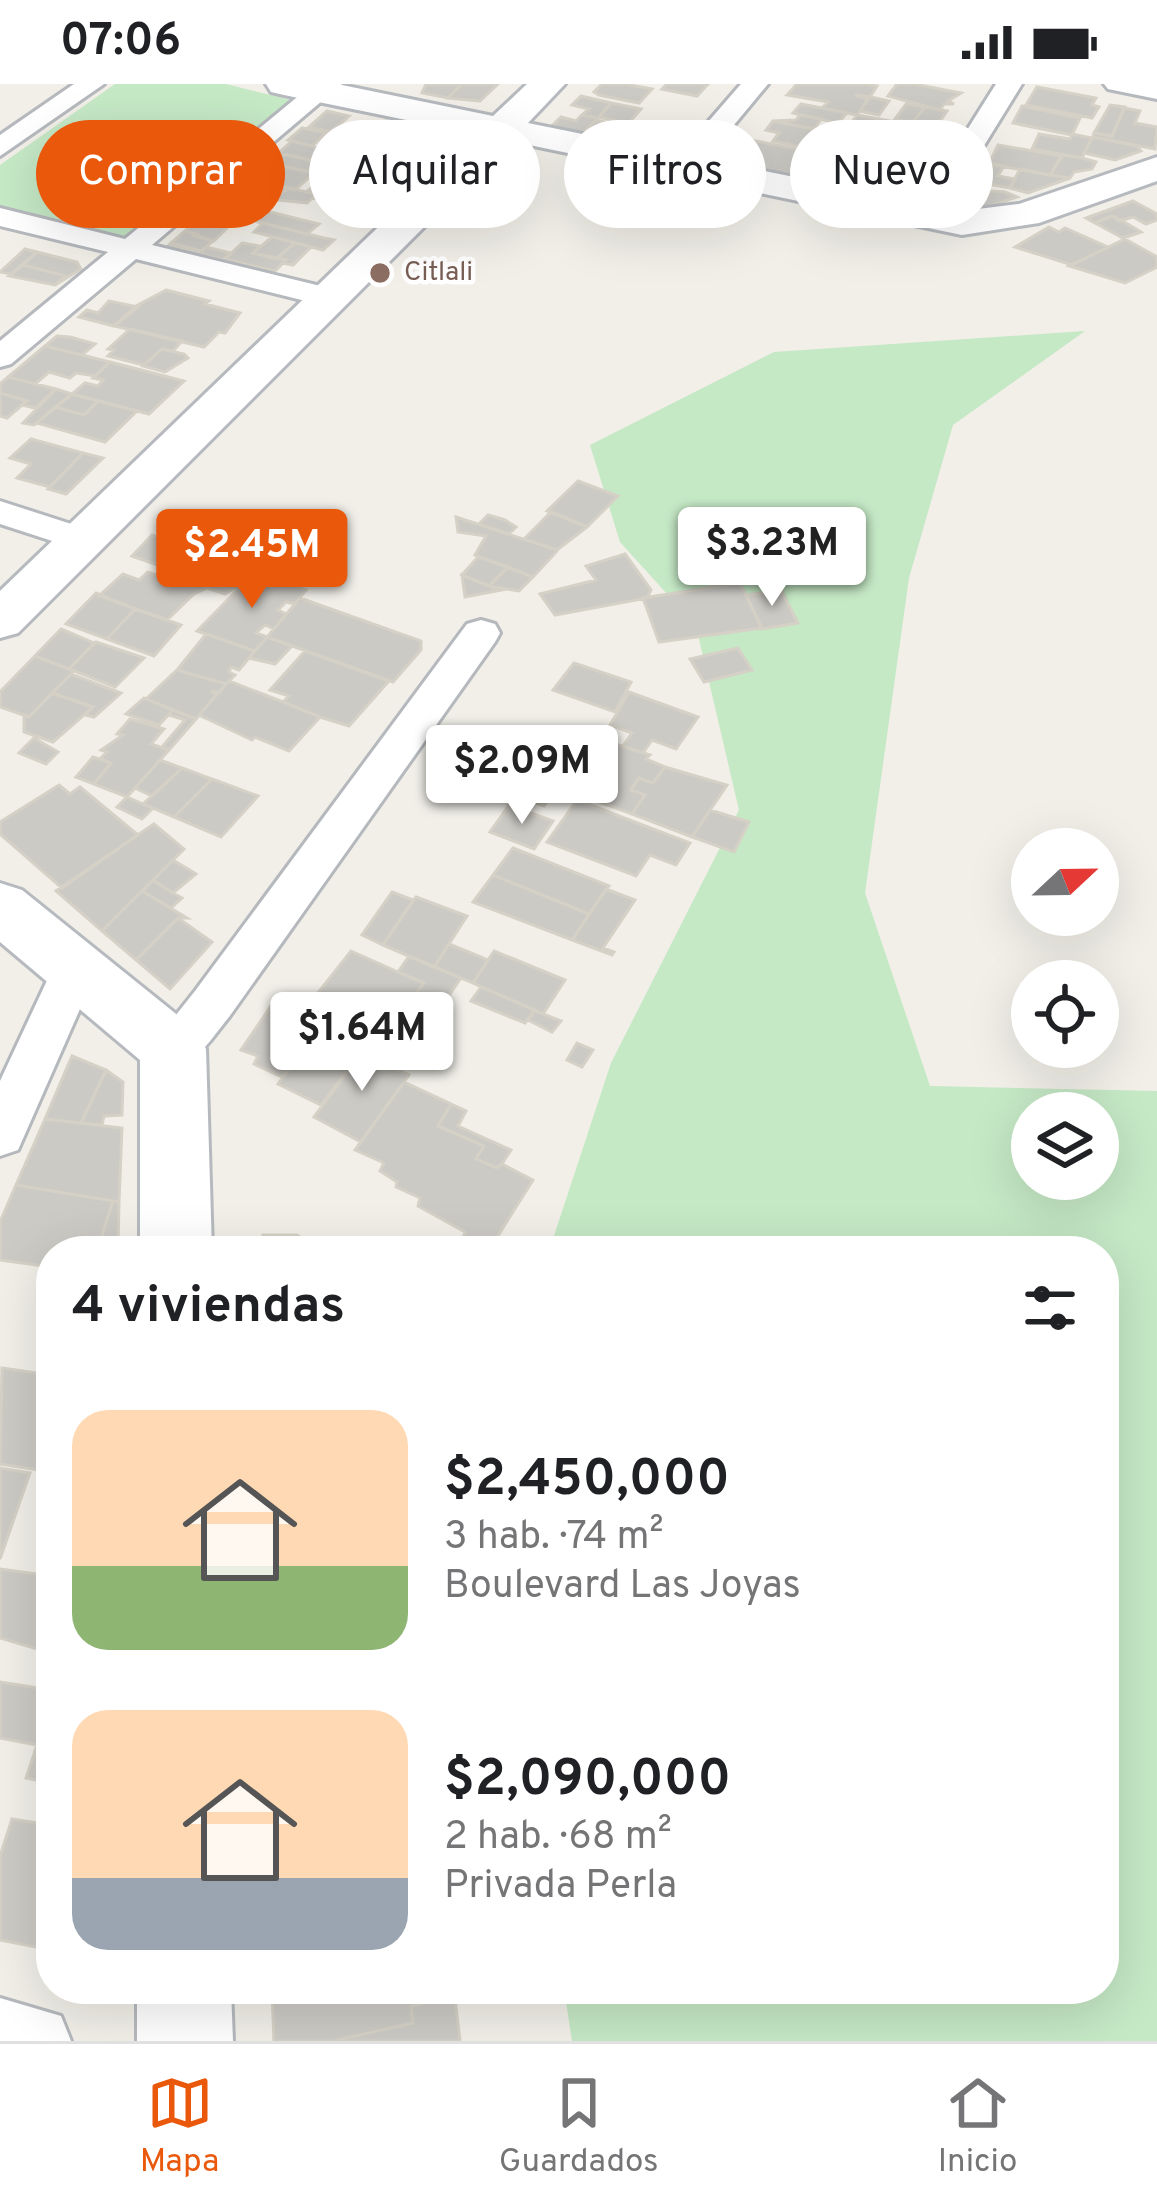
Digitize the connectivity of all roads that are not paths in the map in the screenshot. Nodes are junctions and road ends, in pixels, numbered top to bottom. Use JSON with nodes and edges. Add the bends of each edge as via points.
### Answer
{"nodes":[{"id":1,"x":91,"y":84,"type":"edge"},
{"id":2,"x":547,"y":84,"type":"edge"},
{"id":3,"x":755,"y":84,"type":"edge"},
{"id":4,"x":1009,"y":84,"type":"edge"},
{"id":5,"x":1117,"y":84,"type":"edge"},
{"id":6,"x":311,"y":86,"type":"edge"},
{"id":7,"x":1157,"y":91,"type":"edge"},
{"id":8,"x":466,"y":120,"type":"edge"},
{"id":9,"x":510,"y":120,"type":"edge"},
{"id":10,"x":724,"y":120,"type":"edge"},
{"id":11,"x":992,"y":120,"type":"edge"},
{"id":12,"x":0,"y":148,"type":"edge"},
{"id":13,"x":1157,"y":168,"type":"edge"},
{"id":14,"x":993,"y":216,"type":"edge"},
{"id":15,"x":0,"y":217,"type":"edge"},
{"id":16,"x":400,"y":228,"type":"edge"},
{"id":17,"x":131,"y":248,"type":"junction"},
{"id":18,"x":329,"y":298,"type":"junction"},
{"id":19,"x":0,"y":357,"type":"edge"},
{"id":20,"x":0,"y":512,"type":"edge"},
{"id":21,"x":82,"y":540,"type":"junction"},
{"id":22,"x":0,"y":621,"type":"edge"},
{"id":23,"x":481,"y":633,"type":"dead end"},
{"id":24,"x":0,"y":907,"type":"edge"},
{"id":25,"x":75,"y":968,"type":"junction"},
{"id":26,"x":173,"y":1049,"type":"junction"},
{"id":27,"x":0,"y":1135,"type":"edge"},
{"id":28,"x":176,"y":1236,"type":"edge"},
{"id":29,"x":184,"y":2004,"type":"edge"},
{"id":30,"x":0,"y":2033,"type":"edge"},
{"id":31,"x":36,"y":2041,"type":"edge"},
{"id":32,"x":184,"y":2041,"type":"edge"}],
"edges":[{"from":1,"to":12,"type":"street"},
{"from":2,"to":9,"type":"street"},
{"from":3,"to":10,"type":"street"},
{"from":4,"to":11,"type":"street"},
{"from":5,"to":7,"type":"street"},
{"from":6,"to":8,"type":"street"},
{"from":6,"to":17,"type":"street"},
{"from":13,"to":14,"type":"street","via":[[1025,214]]},
{"from":15,"to":17,"type":"street"},
{"from":16,"to":18,"type":"street"},
{"from":17,"to":18,"type":"street"},
{"from":17,"to":19,"type":"street"},
{"from":18,"to":21,"type":"street"},
{"from":20,"to":21,"type":"street"},
{"from":21,"to":22,"type":"street"},
{"from":23,"to":26,"type":"street"},
{"from":24,"to":25,"type":"street"},
{"from":25,"to":26,"type":"street"},
{"from":25,"to":27,"type":"street"},
{"from":26,"to":28,"type":"street"},
{"from":29,"to":32,"type":"street"},
{"from":30,"to":31,"type":"street"}]}
